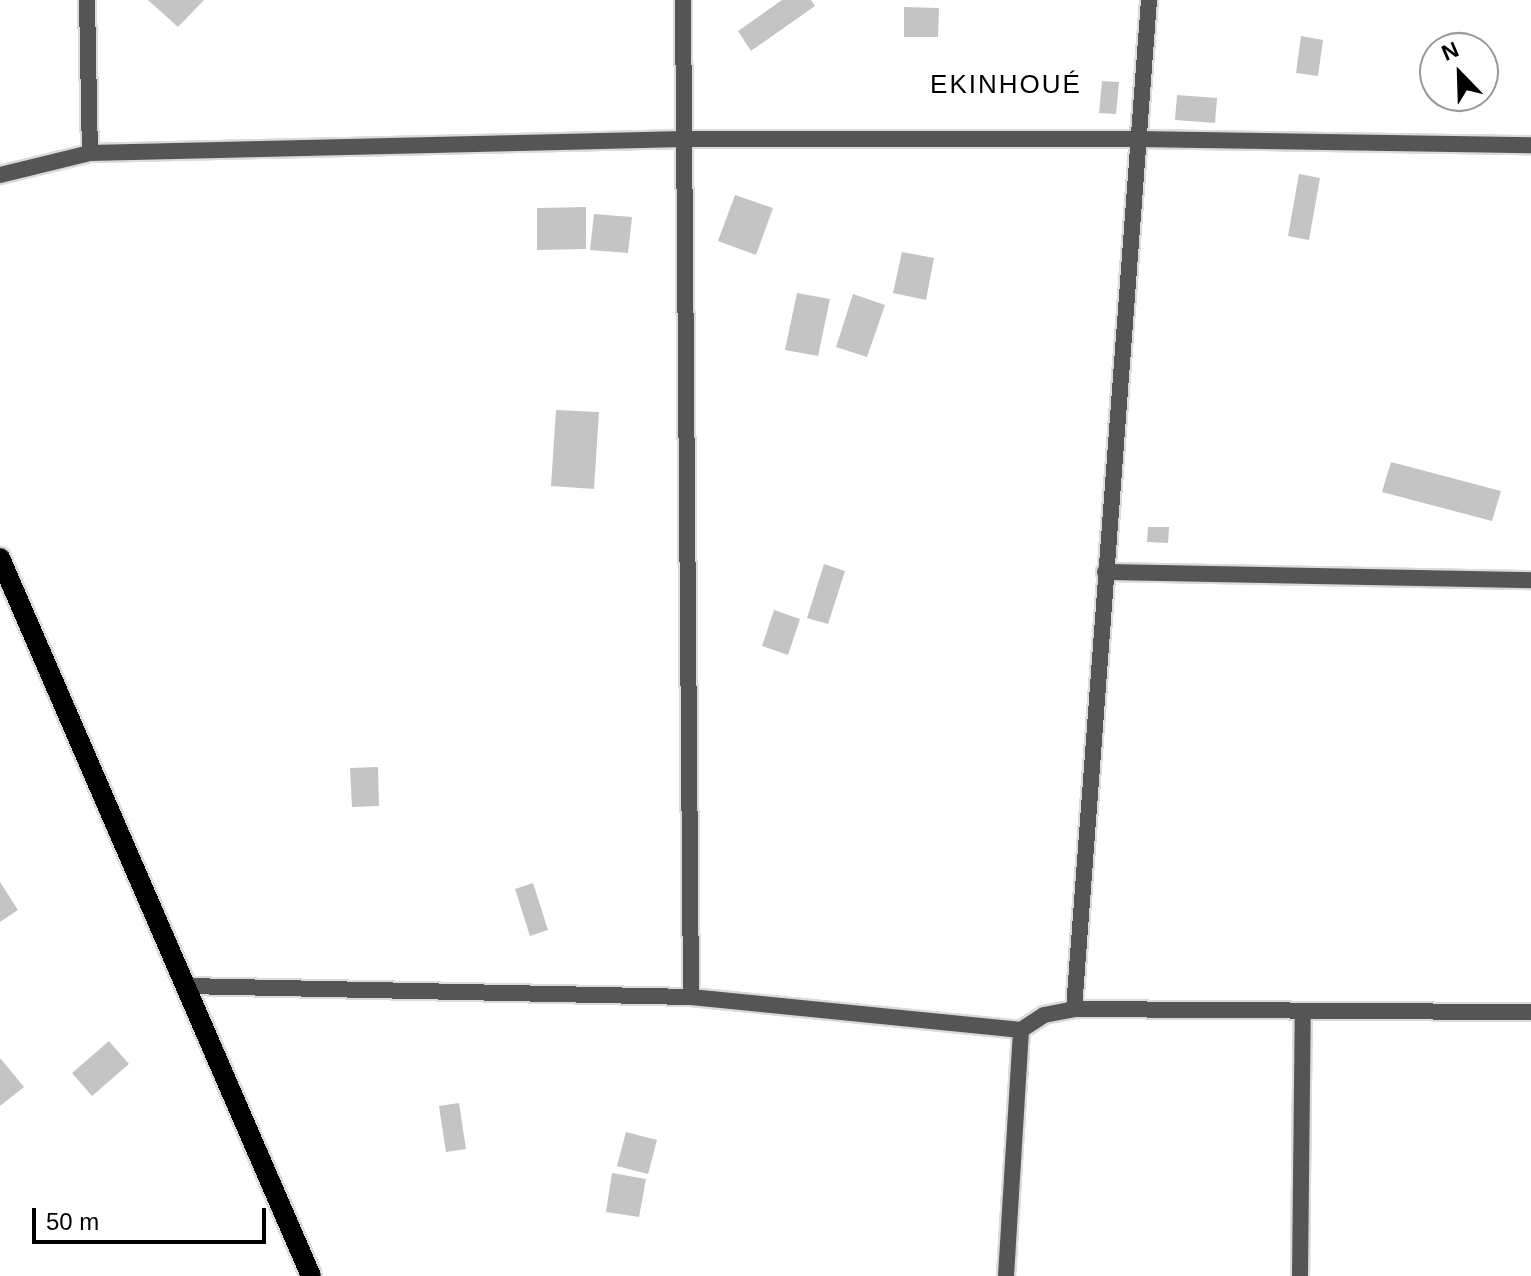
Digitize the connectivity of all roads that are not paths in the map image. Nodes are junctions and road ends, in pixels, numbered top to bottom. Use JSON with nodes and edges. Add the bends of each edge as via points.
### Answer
{"nodes":[{"id":1,"x":87,"y":0,"type":"edge"},
{"id":2,"x":683,"y":0,"type":"edge"},
{"id":3,"x":1149,"y":0,"type":"edge"},
{"id":4,"x":684,"y":139,"type":"junction"},
{"id":5,"x":1137,"y":139,"type":"junction"},
{"id":6,"x":1531,"y":145,"type":"edge"},
{"id":7,"x":90,"y":153,"type":"junction"},
{"id":8,"x":0,"y":175,"type":"edge"},
{"id":9,"x":0,"y":558,"type":"edge"},
{"id":10,"x":1105,"y":572,"type":"junction"},
{"id":11,"x":1531,"y":580,"type":"edge"},
{"id":12,"x":186,"y":986,"type":"junction"},
{"id":13,"x":691,"y":997,"type":"junction"},
{"id":14,"x":1074,"y":1009,"type":"junction"},
{"id":15,"x":1303,"y":1011,"type":"junction"},
{"id":16,"x":1531,"y":1012,"type":"edge"},
{"id":17,"x":1021,"y":1030,"type":"junction"},
{"id":18,"x":311,"y":1276,"type":"edge"},
{"id":19,"x":1006,"y":1276,"type":"edge"},
{"id":20,"x":1300,"y":1276,"type":"edge"}],
"edges":[{"from":1,"to":7,"type":"street"},
{"from":2,"to":4,"type":"street"},
{"from":3,"to":5,"type":"street"},
{"from":4,"to":5,"type":"street"},
{"from":4,"to":7,"type":"street"},
{"from":4,"to":13,"type":"street"},
{"from":5,"to":6,"type":"street"},
{"from":5,"to":10,"type":"street"},
{"from":7,"to":8,"type":"street"},
{"from":9,"to":12,"type":"main road"},
{"from":10,"to":11,"type":"street"},
{"from":10,"to":14,"type":"street"},
{"from":12,"to":13,"type":"street"},
{"from":12,"to":18,"type":"main road"},
{"from":13,"to":17,"type":"street"},
{"from":14,"to":15,"type":"street"},
{"from":14,"to":17,"type":"street","via":[[1044,1015]]},
{"from":15,"to":16,"type":"street"},
{"from":15,"to":20,"type":"street"},
{"from":17,"to":19,"type":"street"}]}
